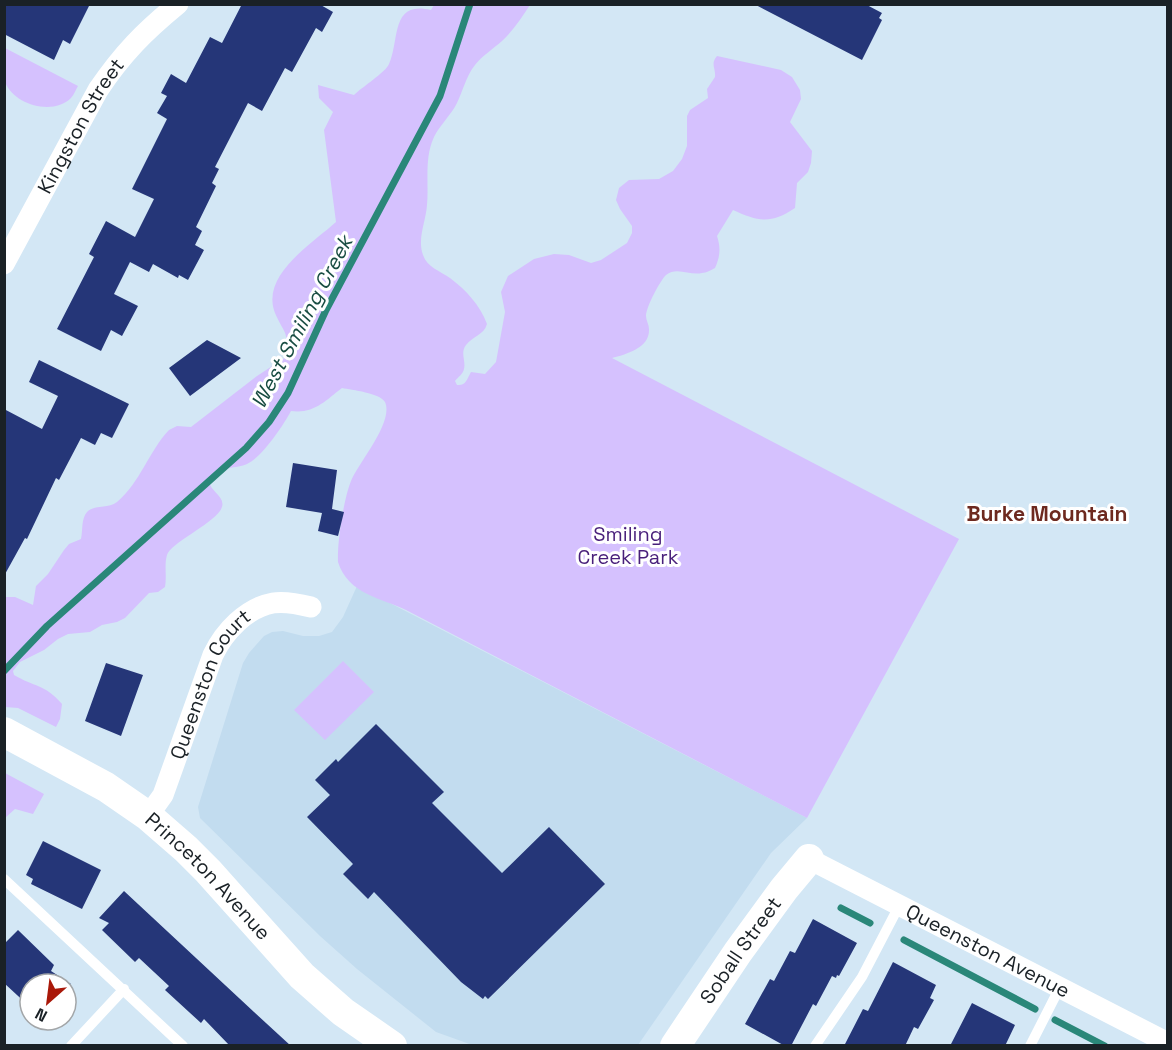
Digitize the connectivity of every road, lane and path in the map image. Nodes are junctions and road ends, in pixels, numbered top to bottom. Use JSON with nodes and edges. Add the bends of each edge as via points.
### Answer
{"nodes":[{"id":1,"x":178,"y":4,"type":"edge"},
{"id":2,"x":5,"y":263,"type":"edge"},
{"id":3,"x":311,"y":606,"type":"dead end"},
{"id":4,"x":4,"y":732,"type":"edge"},
{"id":5,"x":148,"y":816,"type":"junction"},
{"id":6,"x":809,"y":859,"type":"joint"},
{"id":7,"x":4,"y":879,"type":"edge"},
{"id":8,"x":899,"y":906,"type":"junction"},
{"id":9,"x":1061,"y":986,"type":"junction"},
{"id":10,"x":124,"y":989,"type":"junction"},
{"id":11,"x":1164,"y":1033,"type":"edge"},
{"id":12,"x":377,"y":1042,"type":"edge"},
{"id":13,"x":71,"y":1046,"type":"edge"},
{"id":14,"x":183,"y":1046,"type":"edge"},
{"id":15,"x":675,"y":1046,"type":"edge"},
{"id":16,"x":815,"y":1046,"type":"edge"},
{"id":17,"x":1030,"y":1046,"type":"edge"}],
"edges":[{"from":1,"to":2,"type":"street","name":"Kingston Street","via":[[140,36],[98,90]]},
{"from":3,"to":5,"type":"street","name":"Queenston Court","via":[[266,605],[244,617],[223,636],[164,795]]},
{"from":4,"to":5,"type":"street","name":"Princeton Avenue","via":[[98,783]]},
{"from":5,"to":12,"type":"street","name":"Princeton Avenue","via":[[208,871],[302,976]]},
{"from":6,"to":8,"type":"street","name":"Queenston Avenue"},
{"from":6,"to":15,"type":"street","name":"Soball Street","via":[[738,952]]},
{"from":7,"to":10,"type":"lane"},
{"from":8,"to":9,"type":"street","name":"Queenston Avenue"},
{"from":8,"to":16,"type":"lane","via":[[862,977]]},
{"from":9,"to":11,"type":"street","name":"Queenston Avenue"},
{"from":9,"to":17,"type":"lane"},
{"from":10,"to":13,"type":"lane"},
{"from":10,"to":14,"type":"lane"}]}
